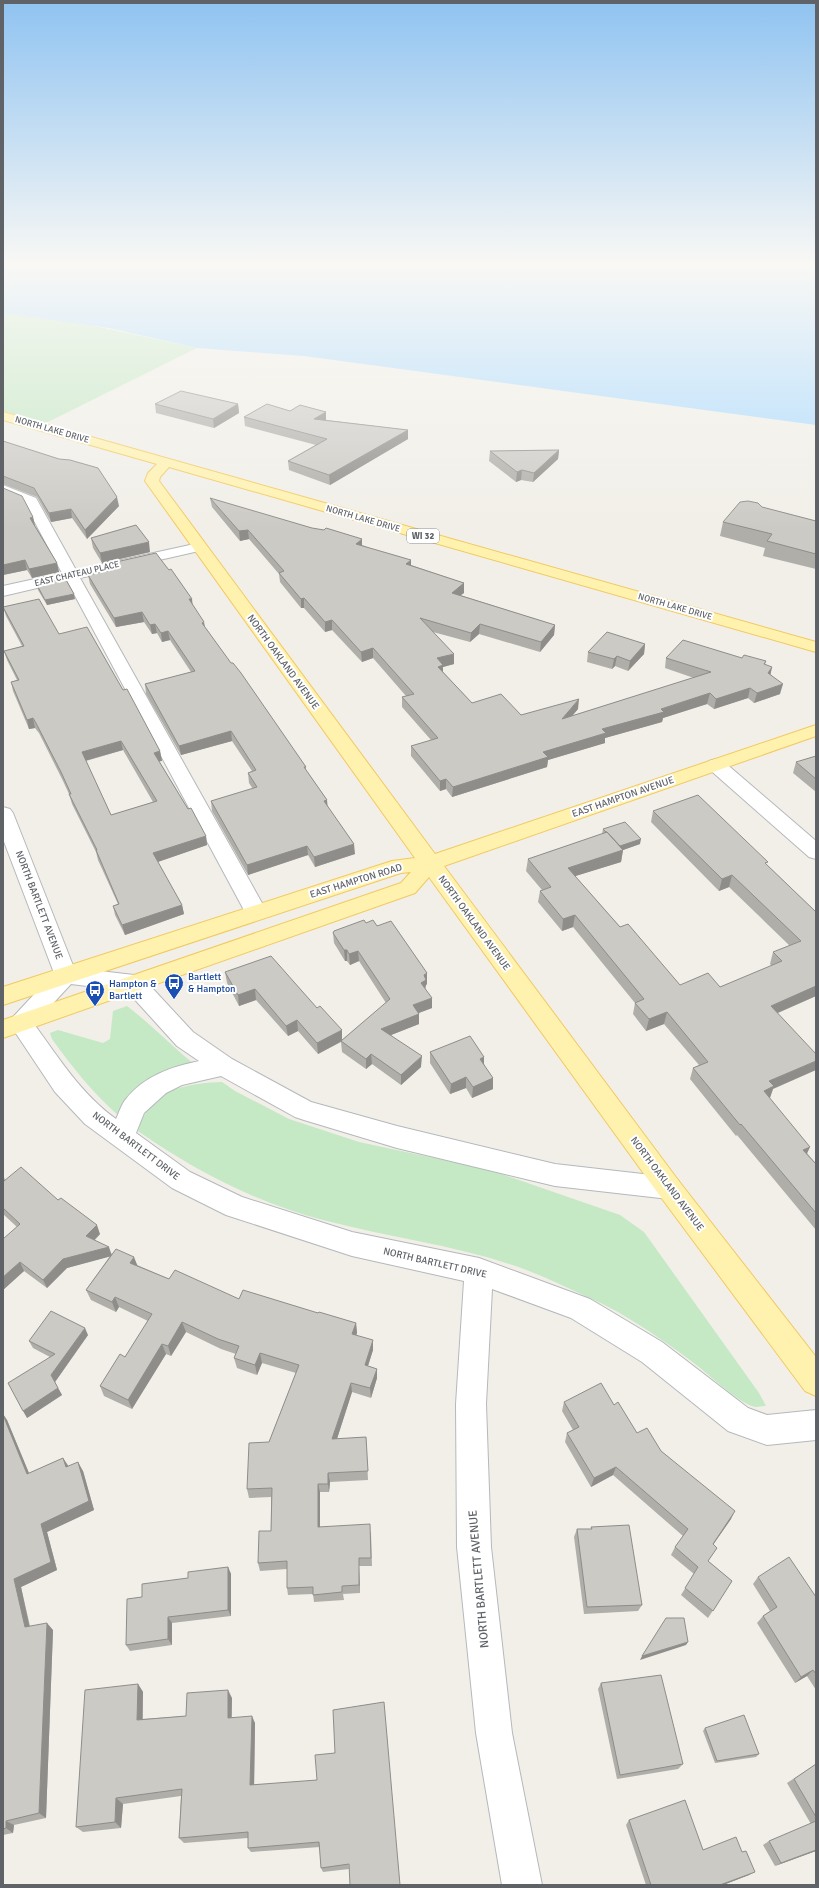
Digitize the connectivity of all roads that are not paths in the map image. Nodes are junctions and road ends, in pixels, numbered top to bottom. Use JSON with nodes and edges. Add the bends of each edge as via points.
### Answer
{"nodes":[{"id":1,"x":3,"y":416,"type":"edge"},
{"id":2,"x":166,"y":463,"type":"junction"},
{"id":3,"x":3,"y":489,"type":"edge"},
{"id":4,"x":199,"y":547,"type":"junction"},
{"id":5,"x":70,"y":575,"type":"junction"},
{"id":6,"x":3,"y":591,"type":"edge"},
{"id":7,"x":816,"y":647,"type":"edge"},
{"id":8,"x":816,"y":730,"type":"edge"},
{"id":9,"x":716,"y":765,"type":"junction"},
{"id":10,"x":3,"y":812,"type":"edge"},
{"id":11,"x":816,"y":852,"type":"edge"},
{"id":12,"x":430,"y":863,"type":"junction"},
{"id":13,"x":256,"y":912,"type":"junction"},
{"id":14,"x":66,"y":975,"type":"junction"},
{"id":15,"x":134,"y":983,"type":"junction"},
{"id":16,"x":3,"y":996,"type":"edge"},
{"id":17,"x":12,"y":1026,"type":"edge"},
{"id":18,"x":223,"y":1066,"type":"junction"},
{"id":19,"x":121,"y":1138,"type":"junction"},
{"id":20,"x":669,"y":1188,"type":"junction"},
{"id":21,"x":479,"y":1271,"type":"junction"},
{"id":22,"x":816,"y":1381,"type":"edge"},
{"id":23,"x":816,"y":1425,"type":"edge"},
{"id":24,"x":522,"y":1885,"type":"edge"}],
"edges":[{"from":1,"to":2,"type":"main road","name":"NORTH LAKE DRIVE","number":"WI 32"},
{"from":2,"to":4,"type":"main road","name":"NORTH OAKLAND AVENUE","via":[[153,476],[152,481]]},
{"from":2,"to":7,"type":"main road","name":"NORTH LAKE DRIVE","number":"WI 32"},
{"from":3,"to":5,"type":"street","via":[[31,501]]},
{"from":4,"to":5,"type":"street","name":"EAST CHATEAU PLACE"},
{"from":4,"to":12,"type":"main road","name":"NORTH OAKLAND AVENUE"},
{"from":5,"to":6,"type":"street","name":"EAST CHATEAU PLACE"},
{"from":5,"to":13,"type":"street"},
{"from":8,"to":9,"type":"main road","name":"EAST HAMPTON AVENUE"},
{"from":9,"to":11,"type":"street"},
{"from":9,"to":12,"type":"main road","name":"EAST HAMPTON AVENUE"},
{"from":10,"to":14,"type":"street","name":"NORTH BARTLETT AVENUE"},
{"from":12,"to":13,"type":"main road","name":"EAST HAMPTON ROAD","via":[[399,866]]},
{"from":12,"to":15,"type":"main road","name":"EAST HAMPTON ROAD","via":[[408,888]]},
{"from":12,"to":20,"type":"main road","name":"NORTH OAKLAND AVENUE"},
{"from":13,"to":14,"type":"main road","name":"EAST HAMPTON ROAD"},
{"from":14,"to":15,"type":"street"},
{"from":14,"to":16,"type":"main road","name":"EAST HAMPTON ROAD"},
{"from":14,"to":17,"type":"street"},
{"from":15,"to":17,"type":"main road","name":"EAST HAMPTON ROAD"},
{"from":15,"to":18,"type":"street","via":[[185,1039]]},
{"from":17,"to":19,"type":"street","name":"NORTH BARTLETT DRIVE","via":[[94,1117]]},
{"from":18,"to":19,"type":"street","via":[[176,1076],[157,1086],[134,1107]]},
{"from":18,"to":20,"type":"street","via":[[304,1110],[397,1137],[555,1175]]},
{"from":19,"to":21,"type":"street","name":"NORTH BARTLETT DRIVE","via":[[181,1180],[235,1207],[352,1244]]},
{"from":20,"to":22,"type":"main road","name":"NORTH OAKLAND AVENUE"},
{"from":21,"to":23,"type":"street","name":"NORTH BARTLETT DRIVE","via":[[580,1308],[652,1352],[739,1420],[767,1430]]},
{"from":21,"to":24,"type":"street","name":"NORTH BARTLETT AVENUE","via":[[471,1404],[474,1547],[494,1734]]}]}
